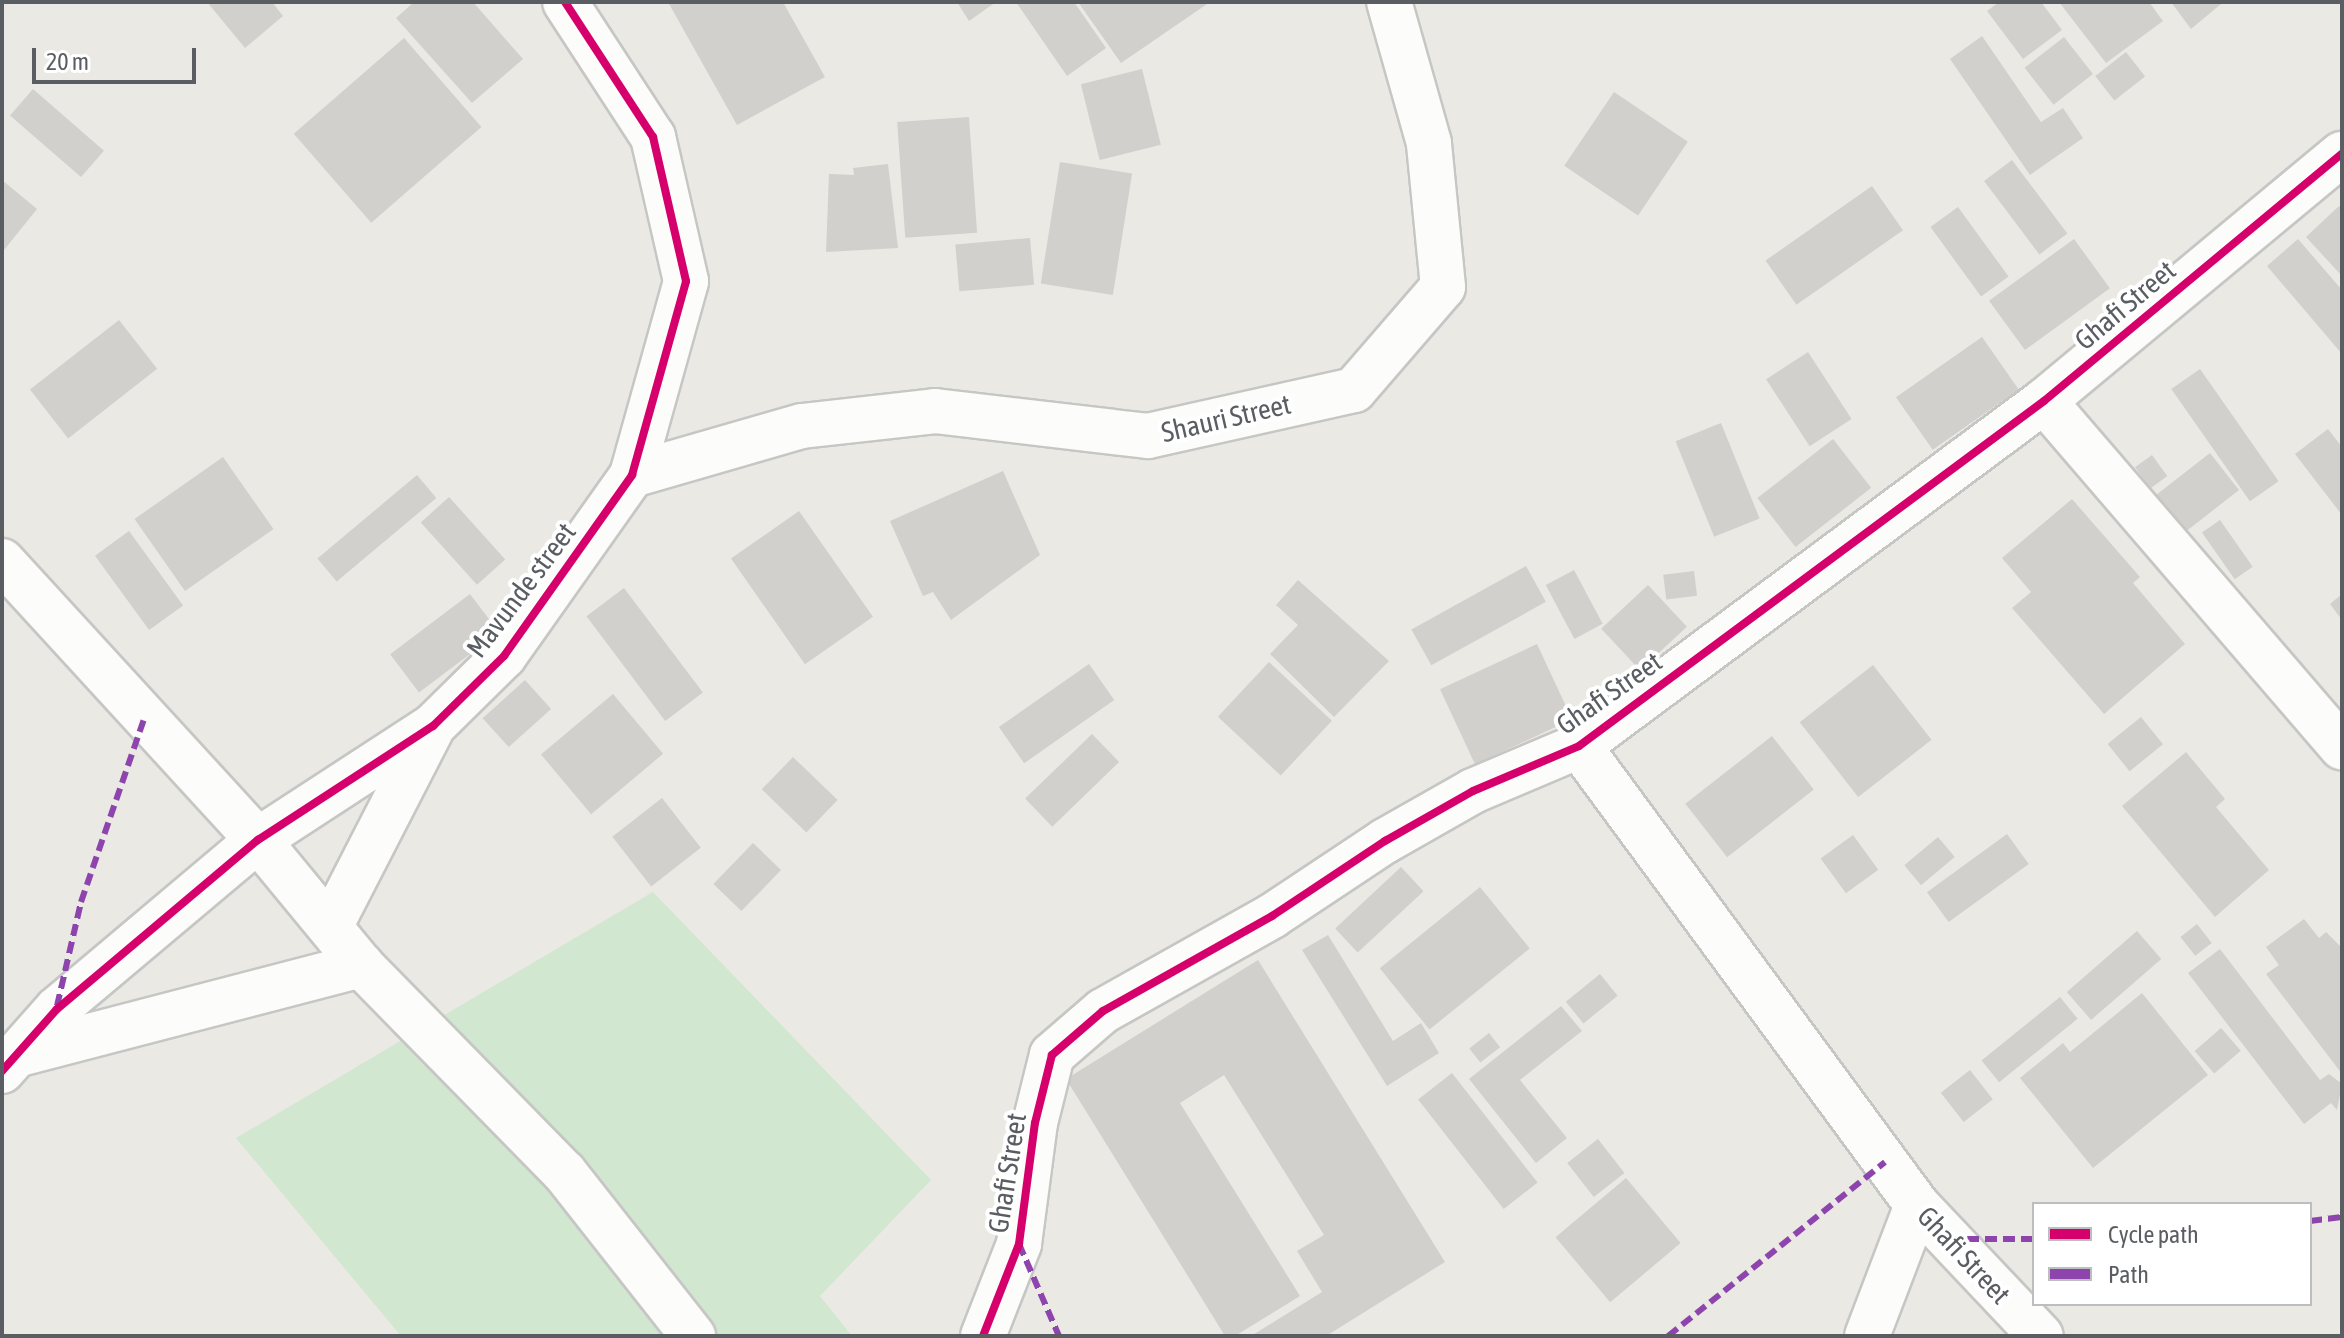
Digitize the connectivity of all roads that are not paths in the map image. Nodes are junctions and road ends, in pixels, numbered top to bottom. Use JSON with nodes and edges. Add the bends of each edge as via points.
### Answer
{"nodes":[{"id":1,"x":565,"y":2,"type":"edge"},
{"id":2,"x":1389,"y":2,"type":"edge"},
{"id":3,"x":2342,"y":154,"type":"edge"},
{"id":4,"x":2044,"y":401,"type":"junction"},
{"id":5,"x":632,"y":475,"type":"junction"},
{"id":6,"x":2,"y":561,"type":"edge"},
{"id":7,"x":433,"y":726,"type":"junction"},
{"id":8,"x":1579,"y":746,"type":"junction"},
{"id":9,"x":2342,"y":747,"type":"edge"},
{"id":10,"x":258,"y":840,"type":"junction"},
{"id":11,"x":331,"y":925,"type":"junction"},
{"id":12,"x":361,"y":965,"type":"junction"},
{"id":13,"x":9,"y":1063,"type":"edge"},
{"id":14,"x":1917,"y":1205,"type":"junction"},
{"id":15,"x":693,"y":1336,"type":"edge"},
{"id":16,"x":983,"y":1336,"type":"edge"},
{"id":17,"x":1867,"y":1336,"type":"edge"},
{"id":18,"x":2041,"y":1336,"type":"edge"}],
"edges":[{"from":1,"to":5,"type":"street","name":"Mavunde street","via":[[653,137],[686,281]]},
{"from":2,"to":5,"type":"street","name":"Shauri Street","via":[[1429,143],[1443,287],[1354,390],[1148,436],[935,411],[816,425]]},
{"from":3,"to":4,"type":"street","name":"Ghafi Street"},
{"from":4,"to":8,"type":"street","name":"Ghafi Street"},
{"from":4,"to":9,"type":"street"},
{"from":5,"to":7,"type":"street","name":"Mavunde street","via":[[504,656]]},
{"from":6,"to":10,"type":"street"},
{"from":7,"to":10,"type":"street","name":"Mavunde street"},
{"from":7,"to":11,"type":"street"},
{"from":8,"to":14,"type":"street","name":"Ghafi Street"},
{"from":8,"to":16,"type":"street","name":"Ghafi Street","via":[[1473,791],[1385,841],[1272,916],[1103,1011],[1052,1055],[1035,1123],[1019,1244]]},
{"from":10,"to":11,"type":"street"},
{"from":10,"to":13,"type":"street","name":"Mavunde street","via":[[69,998]]},
{"from":11,"to":12,"type":"street"},
{"from":12,"to":13,"type":"street"},
{"from":12,"to":15,"type":"street","via":[[564,1172]]},
{"from":14,"to":17,"type":"street"},
{"from":14,"to":18,"type":"street","name":"Ghafi Street"}]}
